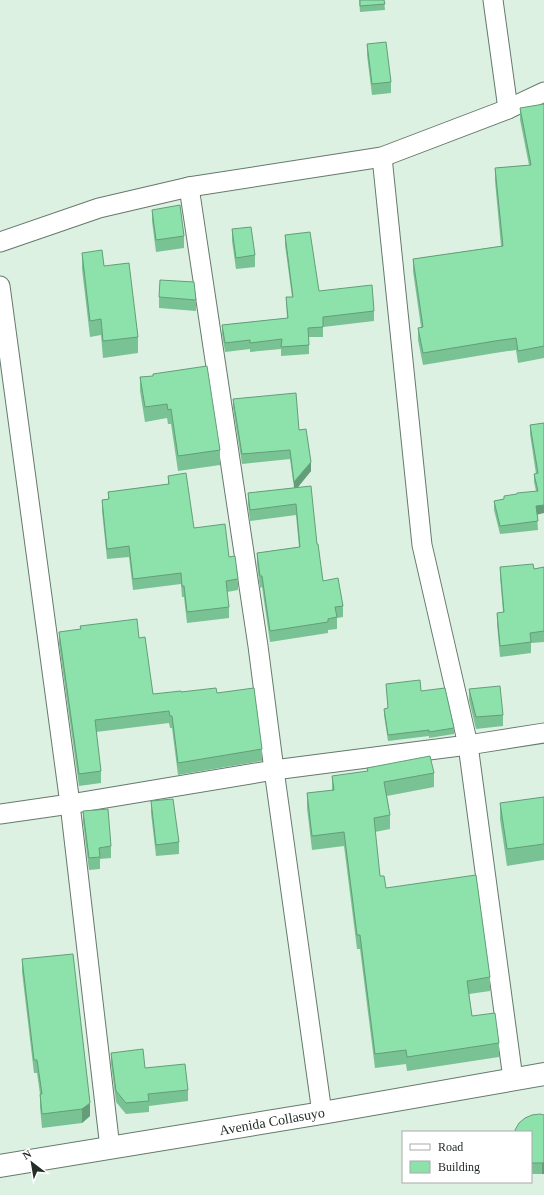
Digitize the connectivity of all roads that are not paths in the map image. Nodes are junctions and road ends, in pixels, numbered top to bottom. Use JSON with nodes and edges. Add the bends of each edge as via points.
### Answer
{"nodes":[{"id":1,"x":493,"y":0,"type":"edge"},
{"id":2,"x":544,"y":92,"type":"edge"},
{"id":3,"x":508,"y":108,"type":"junction"},
{"id":4,"x":382,"y":157,"type":"junction"},
{"id":5,"x":189,"y":187,"type":"junction"},
{"id":6,"x":0,"y":242,"type":"edge"},
{"id":7,"x":0,"y":286,"type":"edge"},
{"id":8,"x":544,"y":733,"type":"edge"},
{"id":9,"x":468,"y":745,"type":"junction"},
{"id":10,"x":274,"y":770,"type":"junction"},
{"id":11,"x":70,"y":804,"type":"junction"},
{"id":12,"x":0,"y":814,"type":"edge"},
{"id":13,"x":544,"y":1074,"type":"edge"},
{"id":14,"x":513,"y":1079,"type":"junction"},
{"id":15,"x":322,"y":1113,"type":"junction"},
{"id":16,"x":110,"y":1148,"type":"junction"},
{"id":17,"x":0,"y":1166,"type":"edge"}],
"edges":[{"from":1,"to":3,"type":"street"},
{"from":2,"to":3,"type":"street"},
{"from":3,"to":4,"type":"street"},
{"from":4,"to":5,"type":"street"},
{"from":4,"to":9,"type":"street","via":[[422,545]]},
{"from":5,"to":6,"type":"street","via":[[99,208]]},
{"from":5,"to":10,"type":"street","via":[[258,646]]},
{"from":7,"to":11,"type":"street"},
{"from":8,"to":9,"type":"street"},
{"from":9,"to":10,"type":"street"},
{"from":9,"to":14,"type":"street"},
{"from":10,"to":11,"type":"street"},
{"from":10,"to":15,"type":"street"},
{"from":11,"to":12,"type":"street"},
{"from":11,"to":16,"type":"street"},
{"from":13,"to":14,"type":"street","name":"Avenida Collasuyo"},
{"from":14,"to":15,"type":"street","name":"Avenida Collasuyo"},
{"from":15,"to":16,"type":"street","name":"Avenida Collasuyo"},
{"from":16,"to":17,"type":"street","name":"Avenida Collasuyo"}]}
